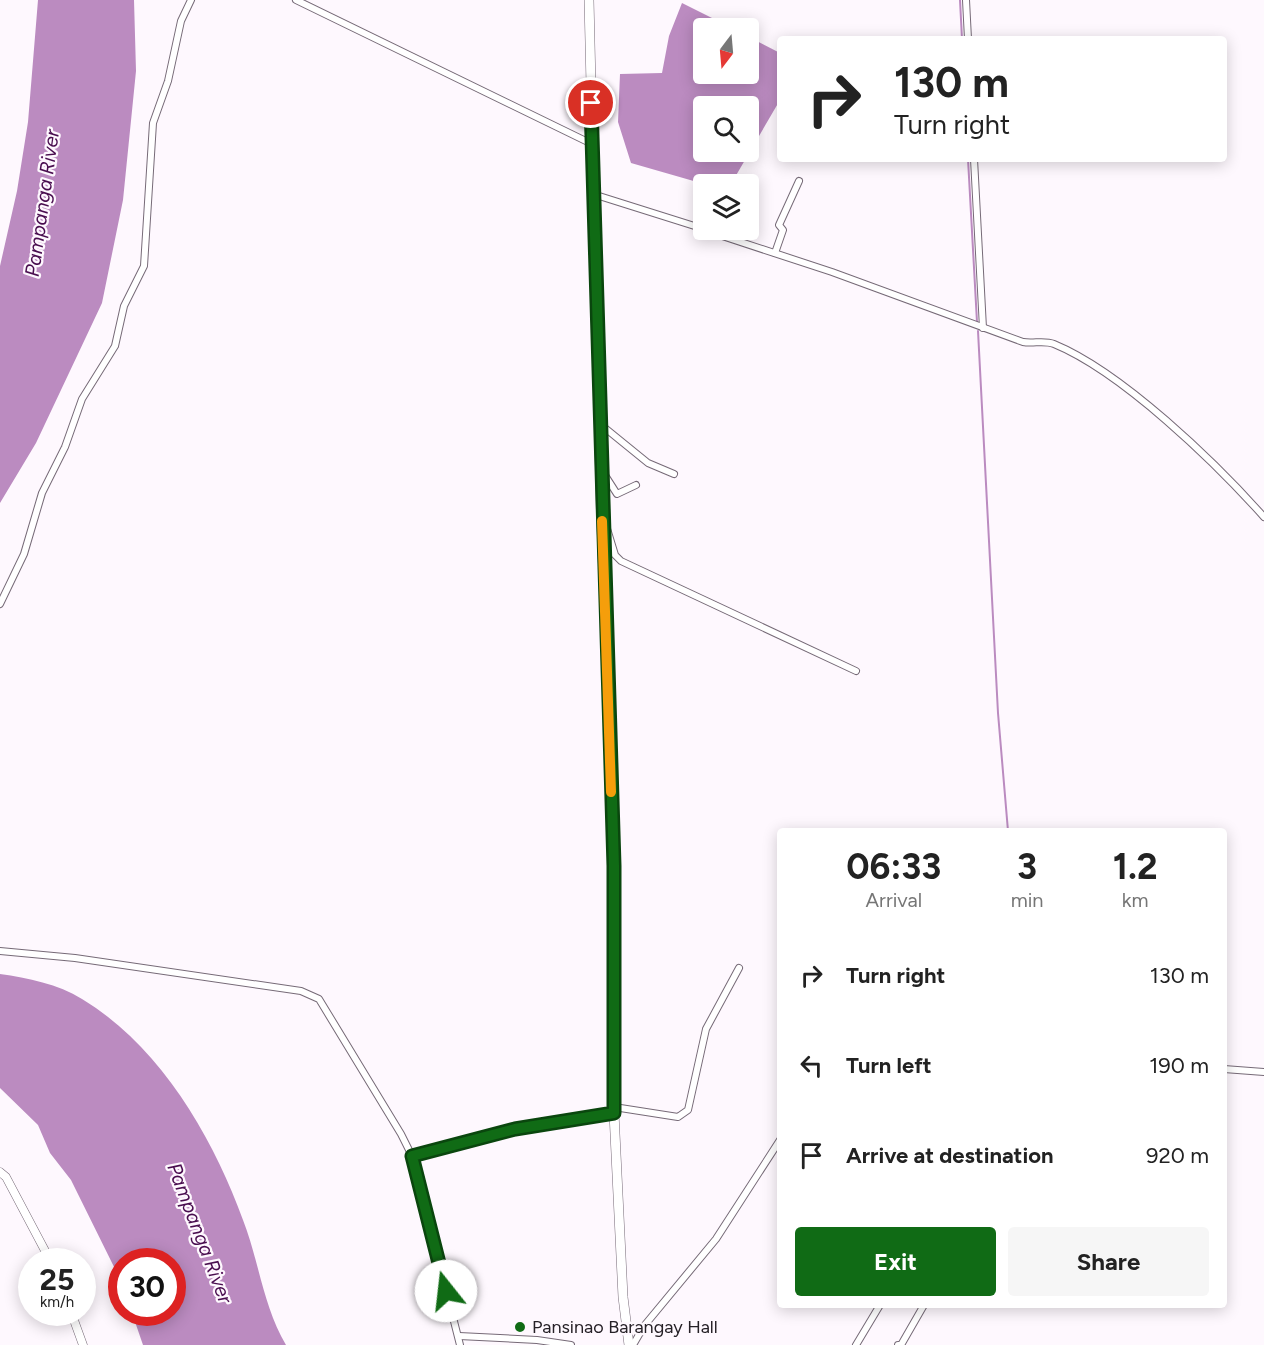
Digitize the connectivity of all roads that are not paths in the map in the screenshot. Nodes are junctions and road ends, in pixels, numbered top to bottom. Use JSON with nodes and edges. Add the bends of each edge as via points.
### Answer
{"nodes":[{"id":1,"x":191,"y":0,"type":"edge"},
{"id":2,"x":296,"y":0,"type":"edge"},
{"id":3,"x":589,"y":0,"type":"edge"},
{"id":4,"x":966,"y":0,"type":"edge"},
{"id":5,"x":968,"y":36,"type":"edge"},
{"id":6,"x":592,"y":144,"type":"junction"},
{"id":7,"x":974,"y":162,"type":"edge"},
{"id":8,"x":799,"y":181,"type":"dead end"},
{"id":9,"x":596,"y":195,"type":"junction"},
{"id":10,"x":693,"y":226,"type":"edge"},
{"id":11,"x":735,"y":240,"type":"edge"},
{"id":12,"x":775,"y":254,"type":"junction"},
{"id":13,"x":983,"y":328,"type":"junction"},
{"id":14,"x":600,"y":424,"type":"junction"},
{"id":15,"x":601,"y":469,"type":"junction"},
{"id":16,"x":674,"y":474,"type":"dead end"},
{"id":17,"x":636,"y":485,"type":"dead end"},
{"id":18,"x":602,"y":509,"type":"junction"},
{"id":19,"x":1264,"y":517,"type":"edge"},
{"id":20,"x":0,"y":604,"type":"edge"},
{"id":21,"x":856,"y":671,"type":"dead end"},
{"id":22,"x":0,"y":951,"type":"edge"},
{"id":23,"x":739,"y":968,"type":"dead end"},
{"id":24,"x":1227,"y":1069,"type":"edge"},
{"id":25,"x":1264,"y":1072,"type":"edge"},
{"id":26,"x":614,"y":1110,"type":"junction"},
{"id":27,"x":777,"y":1145,"type":"edge"},
{"id":28,"x":412,"y":1156,"type":"junction"},
{"id":29,"x":0,"y":1172,"type":"edge"},
{"id":30,"x":44,"y":1248,"type":"edge"},
{"id":31,"x":878,"y":1308,"type":"edge"},
{"id":32,"x":922,"y":1308,"type":"edge"},
{"id":33,"x":76,"y":1326,"type":"edge"},
{"id":34,"x":459,"y":1336,"type":"junction"},
{"id":35,"x":555,"y":1343,"type":"edge"},
{"id":36,"x":83,"y":1345,"type":"edge"},
{"id":37,"x":460,"y":1345,"type":"edge"},
{"id":38,"x":571,"y":1345,"type":"edge"},
{"id":39,"x":631,"y":1345,"type":"edge"},
{"id":40,"x":856,"y":1345,"type":"edge"},
{"id":41,"x":898,"y":1345,"type":"edge"}],
"edges":[{"from":1,"to":20,"type":"street","via":[[178,29],[168,81],[153,123],[144,266],[124,306],[115,346],[82,399],[65,447],[42,493],[21,561]]},
{"from":2,"to":6,"type":"street"},
{"from":3,"to":6,"type":"main road"},
{"from":4,"to":5,"type":"street"},
{"from":6,"to":9,"type":"main road"},
{"from":7,"to":13,"type":"street"},
{"from":8,"to":12,"type":"street","via":[[779,225],[783,230]]},
{"from":9,"to":10,"type":"street"},
{"from":9,"to":14,"type":"main road"},
{"from":11,"to":12,"type":"street"},
{"from":12,"to":13,"type":"street"},
{"from":13,"to":19,"type":"street","via":[[1029,343],[1053,343],[1093,365],[1173,428]]},
{"from":14,"to":15,"type":"main road"},
{"from":14,"to":16,"type":"street","via":[[648,464]]},
{"from":15,"to":17,"type":"street","via":[[617,494]]},
{"from":15,"to":18,"type":"main road"},
{"from":18,"to":21,"type":"street","via":[[615,555],[621,561]]},
{"from":18,"to":26,"type":"main road","via":[[614,866]]},
{"from":22,"to":28,"type":"street","via":[[75,958],[309,993],[327,1008]]},
{"from":23,"to":26,"type":"street","via":[[706,1029],[688,1110],[678,1117]]},
{"from":24,"to":25,"type":"street"},
{"from":26,"to":28,"type":"street","via":[[499,1132]]},
{"from":26,"to":39,"type":"main road","via":[[623,1297]]},
{"from":27,"to":39,"type":"street","via":[[716,1239]]},
{"from":28,"to":34,"type":"street"},
{"from":29,"to":30,"type":"street"},
{"from":31,"to":40,"type":"street"},
{"from":32,"to":41,"type":"street"},
{"from":33,"to":36,"type":"street"},
{"from":34,"to":35,"type":"street"},
{"from":34,"to":37,"type":"street"},
{"from":35,"to":38,"type":"street"}]}
